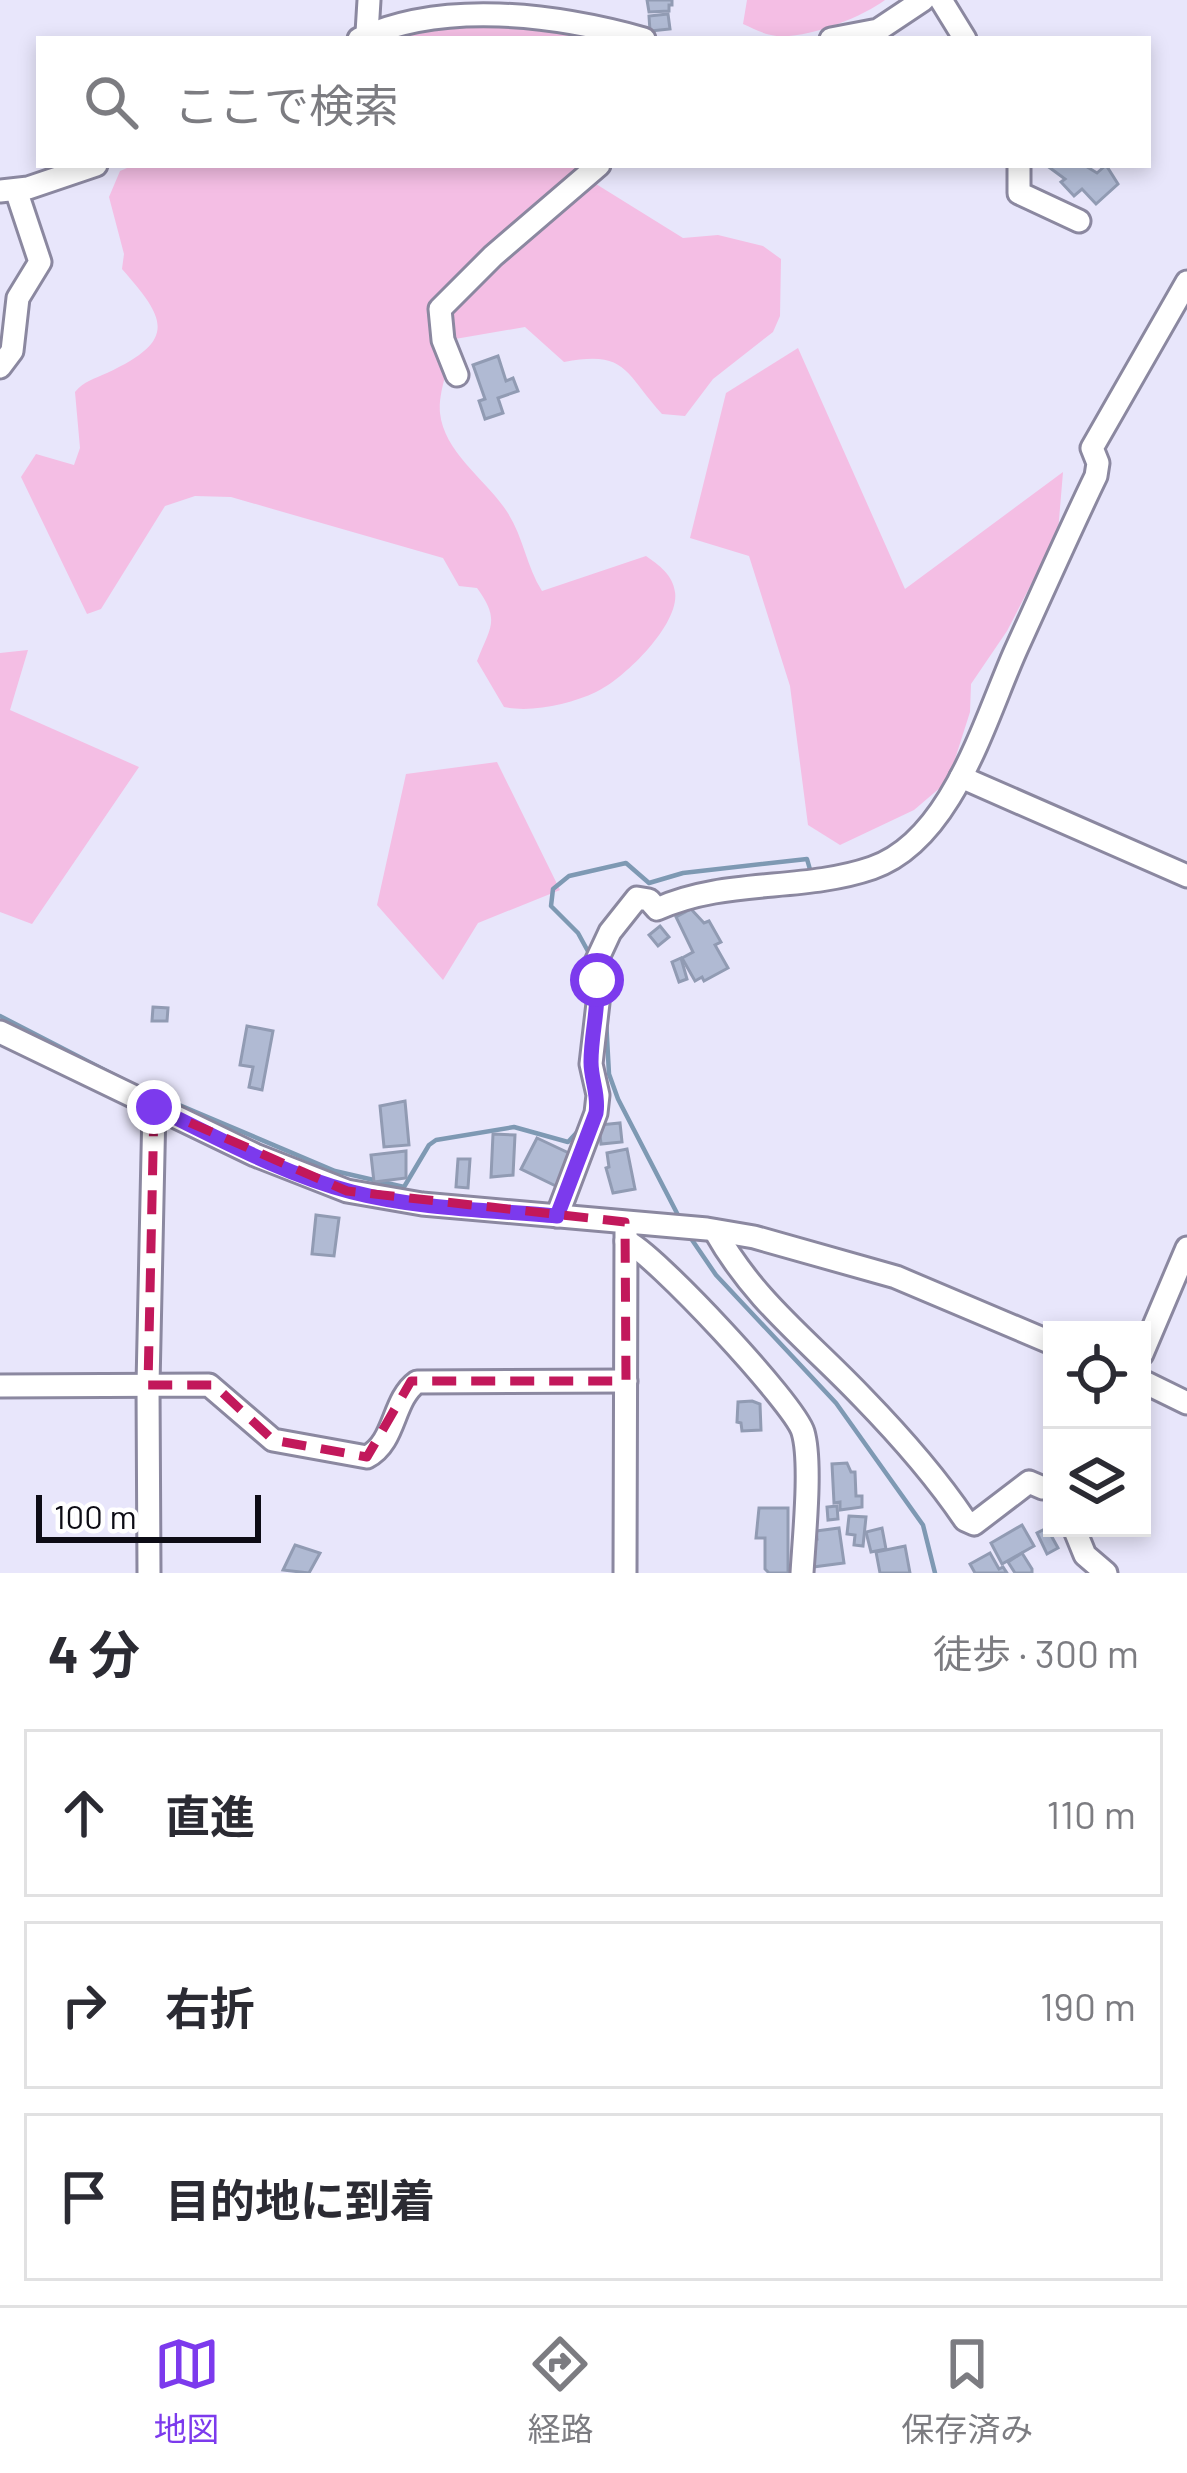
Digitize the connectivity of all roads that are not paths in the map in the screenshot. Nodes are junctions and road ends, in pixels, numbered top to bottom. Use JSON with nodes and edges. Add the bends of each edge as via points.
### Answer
{"nodes":[{"id":1,"x":369,"y":0,"type":"edge"},
{"id":2,"x":923,"y":0,"type":"edge"},
{"id":3,"x":941,"y":0,"type":"edge"},
{"id":4,"x":363,"y":36,"type":"edge"},
{"id":5,"x":634,"y":36,"type":"edge"},
{"id":6,"x":847,"y":36,"type":"edge"},
{"id":7,"x":963,"y":36,"type":"edge"},
{"id":8,"x":85,"y":168,"type":"edge"},
{"id":9,"x":596,"y":168,"type":"edge"},
{"id":10,"x":1019,"y":168,"type":"edge"},
{"id":11,"x":8,"y":190,"type":"edge"},
{"id":12,"x":1079,"y":221,"type":"dead end"},
{"id":13,"x":1187,"y":282,"type":"edge"},
{"id":14,"x":0,"y":367,"type":"edge"},
{"id":15,"x":457,"y":375,"type":"dead end"},
{"id":16,"x":961,"y":777,"type":"junction"},
{"id":17,"x":1187,"y":876,"type":"edge"},
{"id":18,"x":0,"y":1032,"type":"edge"},
{"id":19,"x":154,"y":1107,"type":"junction"},
{"id":20,"x":557,"y":1216,"type":"junction"},
{"id":21,"x":715,"y":1231,"type":"junction"},
{"id":22,"x":626,"y":1232,"type":"junction"},
{"id":23,"x":1187,"y":1248,"type":"edge"},
{"id":24,"x":1151,"y":1333,"type":"edge"},
{"id":25,"x":1043,"y":1339,"type":"edge"},
{"id":26,"x":626,"y":1381,"type":"junction"},
{"id":27,"x":148,"y":1385,"type":"junction"},
{"id":28,"x":1151,"y":1385,"type":"edge"},
{"id":29,"x":0,"y":1386,"type":"edge"},
{"id":30,"x":1187,"y":1403,"type":"edge"},
{"id":31,"x":1043,"y":1488,"type":"dead end"},
{"id":32,"x":1078,"y":1537,"type":"edge"},
{"id":33,"x":149,"y":1573,"type":"edge"},
{"id":34,"x":625,"y":1573,"type":"edge"},
{"id":35,"x":802,"y":1573,"type":"edge"},
{"id":36,"x":1106,"y":1573,"type":"edge"}],
"edges":[{"from":1,"to":4,"type":"street"},
{"from":2,"to":6,"type":"street","via":[[878,30]]},
{"from":3,"to":7,"type":"street"},
{"from":4,"to":5,"type":"street","via":[[439,5],[472,4],[573,17]]},
{"from":8,"to":11,"type":"street"},
{"from":9,"to":15,"type":"street","via":[[440,310]]},
{"from":10,"to":12,"type":"street","via":[[1019,193]]},
{"from":11,"to":14,"type":"street","via":[[40,262],[19,298],[12,351]]},
{"from":13,"to":16,"type":"street","via":[[1092,448],[1096,476]]},
{"from":16,"to":17,"type":"street"},
{"from":16,"to":20,"type":"street","via":[[904,853],[868,869],[707,891],[657,909],[645,898],[633,901],[596,962],[591,1064],[598,1102]]},
{"from":18,"to":19,"type":"street"},
{"from":19,"to":20,"type":"street","via":[[347,1191]]},
{"from":19,"to":27,"type":"street"},
{"from":20,"to":22,"type":"street"},
{"from":21,"to":22,"type":"street"},
{"from":21,"to":25,"type":"street","via":[[870,1268]]},
{"from":21,"to":31,"type":"street","via":[[738,1272],[865,1400],[964,1520],[989,1516],[1028,1482]]},
{"from":22,"to":26,"type":"street"},
{"from":22,"to":35,"type":"street","via":[[799,1420],[806,1453]]},
{"from":23,"to":24,"type":"street"},
{"from":26,"to":27,"type":"street","via":[[417,1382],[368,1457],[273,1440],[214,1386]]},
{"from":26,"to":34,"type":"street"},
{"from":27,"to":29,"type":"street"},
{"from":27,"to":33,"type":"street"},
{"from":28,"to":30,"type":"street"},
{"from":32,"to":36,"type":"street"}]}
